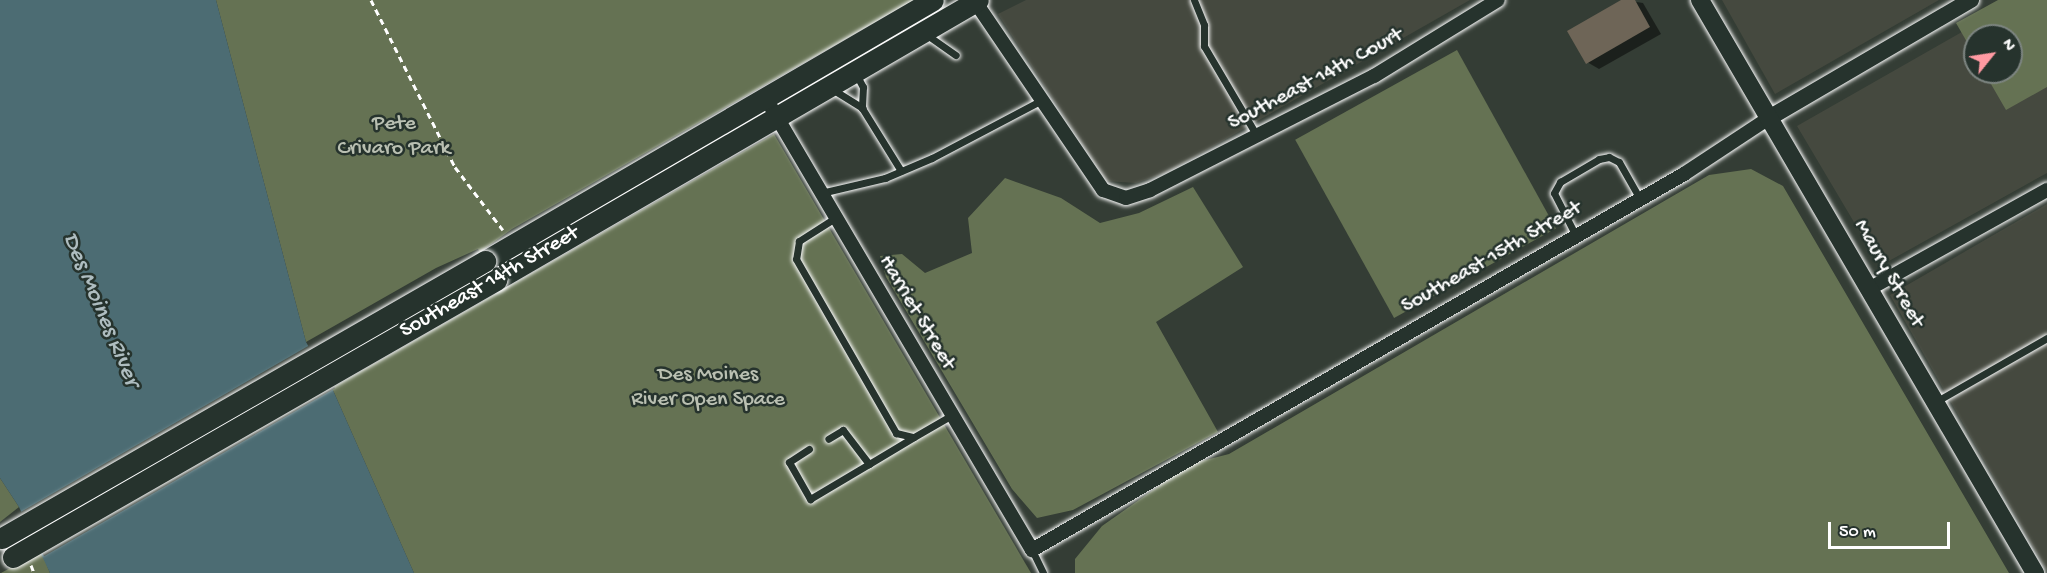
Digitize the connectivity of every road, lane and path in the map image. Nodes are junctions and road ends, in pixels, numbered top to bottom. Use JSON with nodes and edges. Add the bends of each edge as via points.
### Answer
{"nodes":[{"id":1,"x":371,"y":0,"type":"edge"},
{"id":2,"x":933,"y":0,"type":"edge"},
{"id":3,"x":1194,"y":0,"type":"edge"},
{"id":4,"x":1498,"y":0,"type":"edge"},
{"id":5,"x":1700,"y":0,"type":"edge"},
{"id":6,"x":1971,"y":0,"type":"edge"},
{"id":7,"x":976,"y":1,"type":"edge"},
{"id":8,"x":922,"y":32,"type":"junction"},
{"id":9,"x":956,"y":55,"type":"dead end"},
{"id":10,"x":854,"y":71,"type":"junction"},
{"id":11,"x":828,"y":86,"type":"junction"},
{"id":12,"x":765,"y":97,"type":"junction"},
{"id":13,"x":1042,"y":100,"type":"junction"},
{"id":14,"x":862,"y":108,"type":"junction"},
{"id":15,"x":776,"y":116,"type":"junction"},
{"id":16,"x":1769,"y":118,"type":"junction"},
{"id":17,"x":1257,"y":136,"type":"junction"},
{"id":18,"x":901,"y":171,"type":"junction"},
{"id":19,"x":2047,"y":190,"type":"edge"},
{"id":20,"x":821,"y":193,"type":"junction"},
{"id":21,"x":1640,"y":199,"type":"junction"},
{"id":22,"x":836,"y":218,"type":"junction"},
{"id":23,"x":504,"y":231,"type":"dead end"},
{"id":24,"x":1576,"y":236,"type":"junction"},
{"id":25,"x":1869,"y":290,"type":"junction"},
{"id":26,"x":2047,"y":338,"type":"edge"},
{"id":27,"x":1935,"y":402,"type":"junction"},
{"id":28,"x":952,"y":414,"type":"junction"},
{"id":29,"x":914,"y":437,"type":"junction"},
{"id":30,"x":828,"y":439,"type":"dead end"},
{"id":31,"x":809,"y":450,"type":"dead end"},
{"id":32,"x":869,"y":464,"type":"junction"},
{"id":33,"x":1,"y":538,"type":"edge"},
{"id":34,"x":1032,"y":550,"type":"junction"},
{"id":35,"x":6,"y":560,"type":"edge"},
{"id":36,"x":1043,"y":573,"type":"edge"},
{"id":37,"x":2035,"y":573,"type":"edge"}],
"edges":[{"from":1,"to":23,"type":"path","via":[[455,167]]},
{"from":2,"to":12,"type":"main road","name":"Southeast 14th Street"},
{"from":3,"to":17,"type":"lane","via":[[1211,60]]},
{"from":4,"to":17,"type":"street","name":"Southeast 14th Court","via":[[1374,76]]},
{"from":5,"to":16,"type":"main road","name":"Maury Street"},
{"from":6,"to":16,"type":"street","name":"Southeast 15th Street"},
{"from":7,"to":8,"type":"main road","name":"Southeast 14th Street"},
{"from":7,"to":13,"type":"street","name":"Southeast 14th Court"},
{"from":8,"to":9,"type":"lane"},
{"from":8,"to":10,"type":"main road","name":"Southeast 14th Street"},
{"from":10,"to":11,"type":"main road","name":"Southeast 14th Street"},
{"from":10,"to":14,"type":"lane","via":[[863,87]]},
{"from":11,"to":14,"type":"lane"},
{"from":11,"to":15,"type":"main road","name":"Southeast 14th Street"},
{"from":12,"to":15,"type":"street","name":"Harriet Street"},
{"from":12,"to":33,"type":"main road","name":"Southeast 14th Street","bridge":true},
{"from":13,"to":17,"type":"street","name":"Southeast 14th Court","via":[[1103,190],[1126,198],[1150,190]]},
{"from":13,"to":18,"type":"lane"},
{"from":14,"to":18,"type":"lane"},
{"from":15,"to":20,"type":"street","name":"Harriet Street"},
{"from":15,"to":35,"type":"main road","name":"Southeast 14th Street","bridge":true},
{"from":16,"to":21,"type":"street","name":"Southeast 15th Street"},
{"from":16,"to":25,"type":"main road","name":"Maury Street"},
{"from":18,"to":20,"type":"lane"},
{"from":19,"to":25,"type":"street"},
{"from":20,"to":22,"type":"street","name":"Harriet Street"},
{"from":21,"to":24,"type":"street","name":"Southeast 15th Street"},
{"from":21,"to":24,"type":"lane","via":[[1619,162],[1609,157],[1599,159],[1560,182],[1554,194]]},
{"from":22,"to":28,"type":"street","name":"Harriet Street"},
{"from":22,"to":29,"type":"lane","via":[[799,241],[796,259],[896,433]]},
{"from":24,"to":34,"type":"street","name":"Southeast 15th Street"},
{"from":25,"to":27,"type":"main road","name":"Maury Street"},
{"from":26,"to":27,"type":"lane"},
{"from":27,"to":37,"type":"main road","name":"Maury Street"},
{"from":28,"to":29,"type":"lane"},
{"from":28,"to":34,"type":"street","name":"Harriet Street"},
{"from":29,"to":32,"type":"lane"},
{"from":30,"to":32,"type":"lane","via":[[843,430]]},
{"from":31,"to":32,"type":"lane","via":[[789,462],[810,499]]},
{"from":34,"to":36,"type":"lane"}]}
